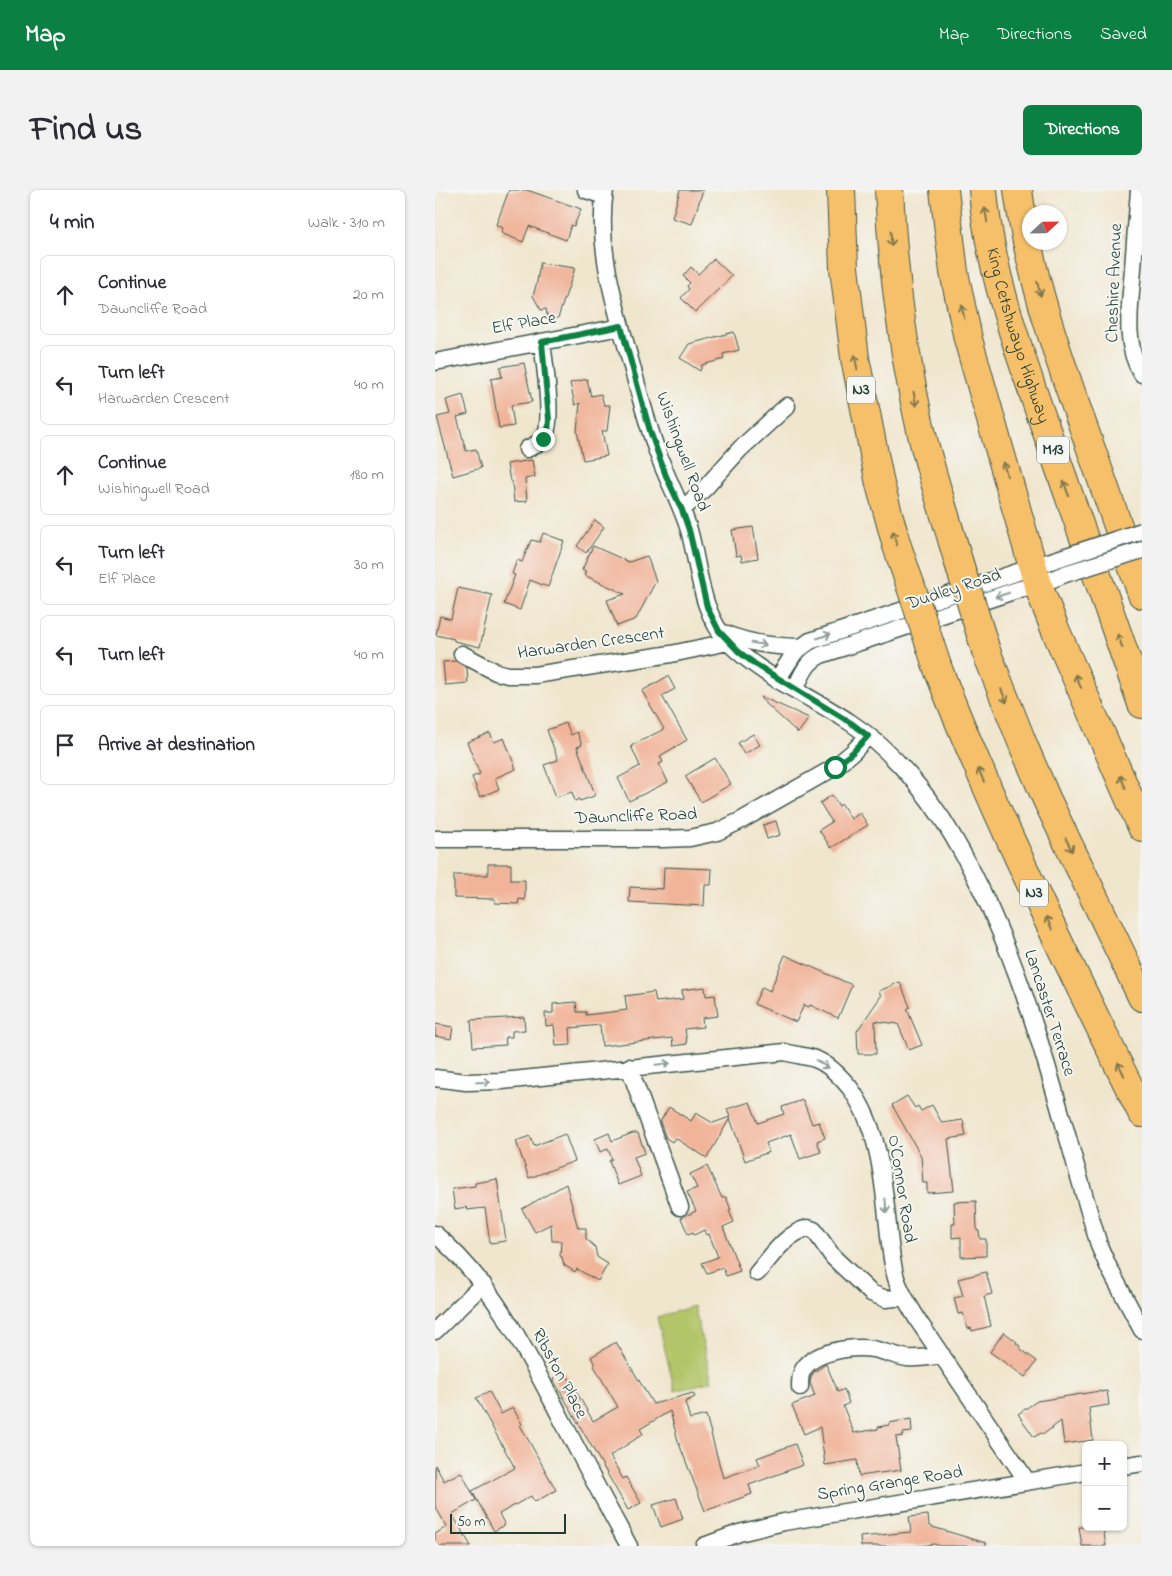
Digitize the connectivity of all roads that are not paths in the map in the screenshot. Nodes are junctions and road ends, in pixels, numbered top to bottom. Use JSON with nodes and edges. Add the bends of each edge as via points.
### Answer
{"nodes":[{"id":1,"x":586,"y":190,"type":"edge"},
{"id":2,"x":841,"y":190,"type":"edge"},
{"id":3,"x":889,"y":190,"type":"edge"},
{"id":4,"x":944,"y":190,"type":"edge"},
{"id":5,"x":983,"y":190,"type":"edge"},
{"id":6,"x":1018,"y":190,"type":"edge"},
{"id":7,"x":1027,"y":190,"type":"edge"},
{"id":8,"x":1139,"y":190,"type":"edge"},
{"id":9,"x":605,"y":193,"type":"edge"},
{"id":10,"x":1028,"y":205,"type":"edge"},
{"id":11,"x":1022,"y":209,"type":"edge"},
{"id":12,"x":1031,"y":250,"type":"edge"},
{"id":13,"x":621,"y":326,"type":"junction"},
{"id":14,"x":542,"y":342,"type":"junction"},
{"id":15,"x":435,"y":362,"type":"edge"},
{"id":16,"x":1142,"y":374,"type":"edge"},
{"id":17,"x":787,"y":406,"type":"dead end"},
{"id":18,"x":527,"y":449,"type":"dead end"},
{"id":19,"x":682,"y":510,"type":"junction"},
{"id":20,"x":1142,"y":531,"type":"edge"},
{"id":21,"x":1142,"y":550,"type":"edge"},
{"id":22,"x":1043,"y":570,"type":"junction"},
{"id":23,"x":1142,"y":594,"type":"edge"},
{"id":24,"x":723,"y":636,"type":"junction"},
{"id":25,"x":800,"y":647,"type":"junction"},
{"id":26,"x":463,"y":654,"type":"dead end"},
{"id":27,"x":777,"y":680,"type":"junction"},
{"id":28,"x":795,"y":689,"type":"junction"},
{"id":29,"x":1142,"y":704,"type":"edge"},
{"id":30,"x":868,"y":736,"type":"junction"},
{"id":31,"x":1142,"y":827,"type":"edge"},
{"id":32,"x":435,"y":839,"type":"edge"},
{"id":33,"x":1142,"y":997,"type":"edge"},
{"id":34,"x":629,"y":1068,"type":"junction"},
{"id":35,"x":435,"y":1078,"type":"edge"},
{"id":36,"x":1142,"y":1113,"type":"edge"},
{"id":37,"x":679,"y":1208,"type":"dead end"},
{"id":38,"x":435,"y":1234,"type":"edge"},
{"id":39,"x":757,"y":1274,"type":"dead end"},
{"id":40,"x":483,"y":1284,"type":"junction"},
{"id":41,"x":904,"y":1297,"type":"junction"},
{"id":42,"x":1142,"y":1330,"type":"edge"},
{"id":43,"x":435,"y":1331,"type":"edge"},
{"id":44,"x":942,"y":1356,"type":"junction"},
{"id":45,"x":800,"y":1387,"type":"dead end"},
{"id":46,"x":1142,"y":1463,"type":"edge"},
{"id":47,"x":1127,"y":1465,"type":"edge"},
{"id":48,"x":1082,"y":1473,"type":"edge"},
{"id":49,"x":1027,"y":1481,"type":"junction"},
{"id":50,"x":629,"y":1546,"type":"edge"},
{"id":51,"x":703,"y":1546,"type":"edge"}],
"edges":[{"from":1,"to":9,"type":"street"},
{"from":36,"to":2,"type":"highway","number":"N3","one_way":true,"bridge":true,"via":[[1021,866],[937,669],[880,484],[855,358],[844,268]]},
{"from":3,"to":33,"type":"highway","one_way":true,"bridge":true,"via":[[892,252],[908,364],[924,442],[986,651],[1047,800]]},
{"from":22,"to":4,"type":"highway","one_way":true,"via":[[968,338],[954,272]]},
{"from":29,"to":5,"type":"highway","name":"King Cetshwayo Highway","number":"M13","one_way":true,"via":[[1018,347],[993,253]]},
{"from":6,"to":11,"type":"highway","name":"King Cetshwayo Highway","number":"M13"},
{"from":7,"to":10,"type":"highway"},
{"from":8,"to":16,"type":"street","name":"Cheshire Avenue","via":[[1130,319],[1133,357]]},
{"from":9,"to":13,"type":"street","name":"Wishingwell Road","via":[[604,246]]},
{"from":12,"to":23,"type":"highway","name":"King Cetshwayo Highway","number":"M13","one_way":true,"via":[[1064,373]]},
{"from":13,"to":14,"type":"street","name":"Elf Place"},
{"from":13,"to":19,"type":"street","name":"Wishingwell Road","via":[[655,445]]},
{"from":14,"to":15,"type":"street","name":"Elf Place"},
{"from":14,"to":18,"type":"street","via":[[548,431],[543,439]]},
{"from":17,"to":19,"type":"street","via":[[740,449],[707,488]]},
{"from":19,"to":24,"type":"street","name":"Wishingwell Road","via":[[707,607]]},
{"from":20,"to":22,"type":"street","name":"Dudley Road","bridge":true},
{"from":21,"to":22,"type":"street","name":"Dudley Road","bridge":true,"via":[[1065,574]]},
{"from":25,"to":22,"type":"street","name":"Dudley Road","one_way":true,"via":[[810,641]]},
{"from":22,"to":28,"type":"street","name":"Dudley Road","one_way":true,"via":[[1011,592],[814,658]]},
{"from":31,"to":22,"type":"highway","one_way":true,"via":[[1055,629]]},
{"from":24,"to":25,"type":"street","name":"Dudley Road","one_way":true,"via":[[759,644]]},
{"from":24,"to":26,"type":"street","name":"Harwarden Crescent","via":[[671,654],[535,675],[496,672]]},
{"from":24,"to":27,"type":"street","name":"Wishingwell Road"},
{"from":25,"to":27,"type":"street","name":"Dudley Road"},
{"from":27,"to":28,"type":"street","name":"Wishingwell Road"},
{"from":28,"to":30,"type":"street"},
{"from":30,"to":32,"type":"street","name":"Dawncliffe Road","via":[[835,767],[717,832],[691,838]]},
{"from":30,"to":42,"type":"street","name":"Lancaster Terrace","via":[[890,754],[942,819],[991,910],[1039,1036],[1100,1248]]},
{"from":35,"to":34,"type":"street","name":"O'Connor Road","one_way":true,"via":[[466,1082],[502,1081]]},
{"from":34,"to":37,"type":"street"},
{"from":34,"to":41,"type":"street","name":"O'Connor Road","one_way":true,"via":[[785,1052],[816,1060],[840,1076],[859,1100],[877,1148],[891,1258]]},
{"from":38,"to":40,"type":"street","name":"Ribston Place"},
{"from":39,"to":41,"type":"street","via":[[793,1233],[808,1228],[820,1236],[833,1257],[871,1293],[886,1299]]},
{"from":40,"to":43,"type":"street"},
{"from":40,"to":50,"type":"street","name":"Ribston Place","via":[[513,1330]]},
{"from":41,"to":44,"type":"street","name":"O'Connor Road"},
{"from":44,"to":45,"type":"street","via":[[917,1359],[871,1349],[835,1351],[805,1367]]},
{"from":44,"to":49,"type":"street","name":"O'Connor Road"},
{"from":46,"to":47,"type":"street"},
{"from":48,"to":49,"type":"street","name":"Spring Grange Road"},
{"from":49,"to":51,"type":"street","name":"Spring Grange Road","via":[[784,1522]]}]}
